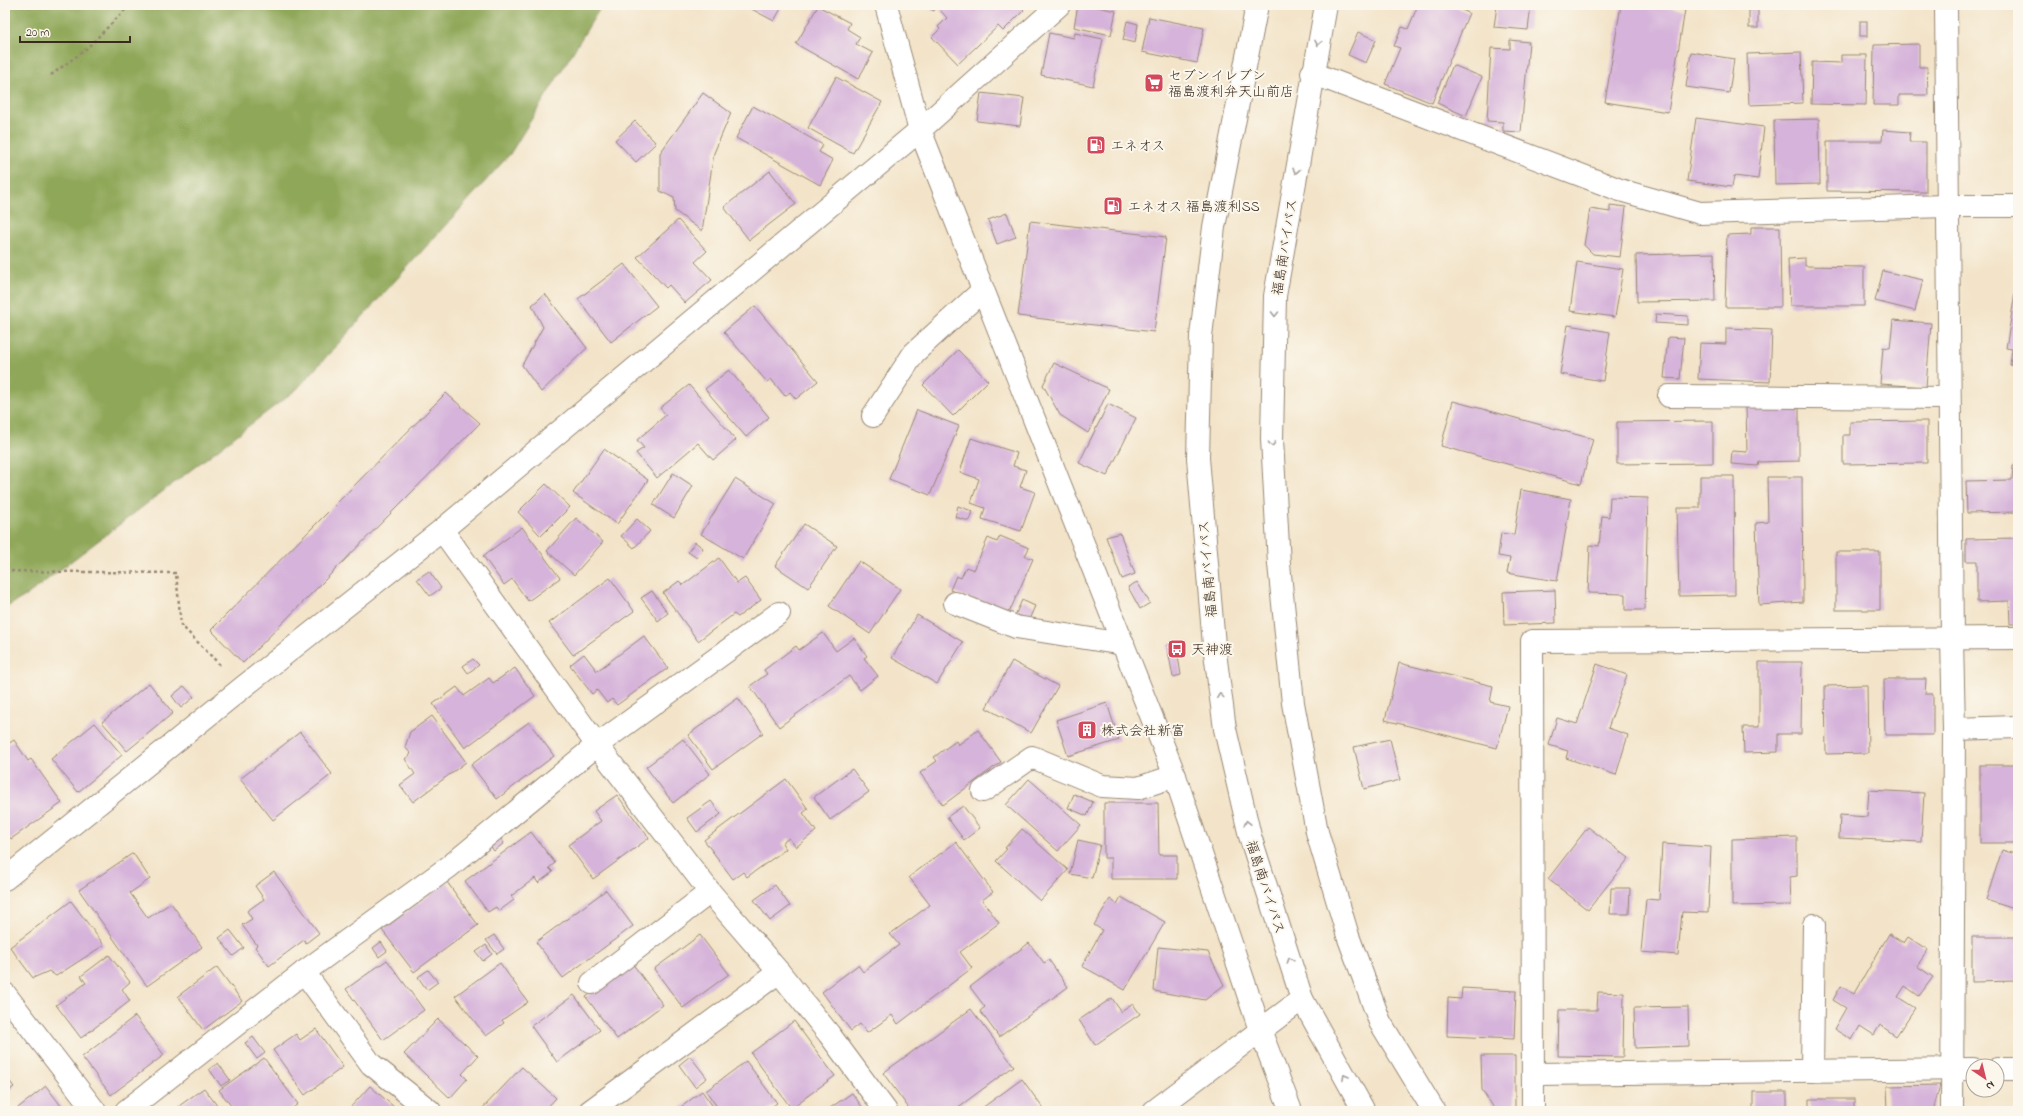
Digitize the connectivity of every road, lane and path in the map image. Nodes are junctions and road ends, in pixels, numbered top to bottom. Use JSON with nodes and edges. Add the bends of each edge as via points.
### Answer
{"nodes":[{"id":1,"x":130,"y":5,"type":"edge"},
{"id":2,"x":886,"y":5,"type":"edge"},
{"id":3,"x":1059,"y":5,"type":"edge"},
{"id":4,"x":1257,"y":5,"type":"edge"},
{"id":5,"x":1326,"y":5,"type":"edge"},
{"id":6,"x":1946,"y":5,"type":"edge"},
{"id":7,"x":1312,"y":73,"type":"junction"},
{"id":8,"x":51,"y":75,"type":"dead end"},
{"id":9,"x":920,"y":130,"type":"junction"},
{"id":10,"x":1947,"y":206,"type":"junction"},
{"id":11,"x":2018,"y":206,"type":"edge"},
{"id":12,"x":983,"y":290,"type":"junction"},
{"id":13,"x":1669,"y":396,"type":"dead end"},
{"id":14,"x":1949,"y":398,"type":"junction"},
{"id":15,"x":873,"y":416,"type":"dead end"},
{"id":16,"x":442,"y":530,"type":"junction"},
{"id":17,"x":5,"y":571,"type":"edge"},
{"id":18,"x":955,"y":603,"type":"dead end"},
{"id":19,"x":779,"y":612,"type":"dead end"},
{"id":20,"x":1952,"y":638,"type":"junction"},
{"id":21,"x":2018,"y":638,"type":"edge"},
{"id":22,"x":1123,"y":644,"type":"junction"},
{"id":23,"x":242,"y":688,"type":"junction"},
{"id":24,"x":2018,"y":727,"type":"edge"},
{"id":25,"x":1954,"y":729,"type":"junction"},
{"id":26,"x":597,"y":745,"type":"junction"},
{"id":27,"x":1175,"y":776,"type":"junction"},
{"id":28,"x":983,"y":791,"type":"dead end"},
{"id":29,"x":5,"y":879,"type":"edge"},
{"id":30,"x":710,"y":892,"type":"junction"},
{"id":31,"x":1814,"y":925,"type":"dead end"},
{"id":32,"x":304,"y":972,"type":"junction"},
{"id":33,"x":780,"y":972,"type":"junction"},
{"id":34,"x":592,"y":983,"type":"dead end"},
{"id":35,"x":5,"y":994,"type":"edge"},
{"id":36,"x":1302,"y":999,"type":"junction"},
{"id":37,"x":1260,"y":1030,"type":"junction"},
{"id":38,"x":1962,"y":1069,"type":"edge"},
{"id":39,"x":2005,"y":1069,"type":"edge"},
{"id":40,"x":2018,"y":1069,"type":"edge"},
{"id":41,"x":1812,"y":1071,"type":"junction"},
{"id":42,"x":1534,"y":1074,"type":"junction"},
{"id":43,"x":95,"y":1111,"type":"edge"},
{"id":44,"x":126,"y":1111,"type":"edge"},
{"id":45,"x":429,"y":1111,"type":"edge"},
{"id":46,"x":590,"y":1111,"type":"edge"},
{"id":47,"x":886,"y":1111,"type":"edge"},
{"id":48,"x":1154,"y":1111,"type":"edge"},
{"id":49,"x":1292,"y":1111,"type":"edge"},
{"id":50,"x":1364,"y":1111,"type":"edge"},
{"id":51,"x":1434,"y":1111,"type":"edge"},
{"id":52,"x":1533,"y":1111,"type":"edge"},
{"id":53,"x":1952,"y":1111,"type":"edge"}],
"edges":[{"from":1,"to":8,"type":"path","via":[[85,50]]},
{"from":2,"to":9,"type":"main road"},
{"from":3,"to":9,"type":"main road"},
{"from":36,"to":4,"type":"main road","name":"福島南バイパス","one_way":true,"via":[[1250,836],[1224,729],[1198,458],[1201,336],[1214,227]]},
{"from":5,"to":7,"type":"main road","name":"福島南バイパス","one_way":true},
{"from":6,"to":10,"type":"main road"},
{"from":7,"to":10,"type":"main road","via":[[1620,190],[1700,213]]},
{"from":7,"to":51,"type":"main road","name":"福島南バイパス","one_way":true,"via":[[1275,296],[1272,439],[1279,564],[1294,703],[1317,832],[1348,936],[1380,1022]]},
{"from":9,"to":12,"type":"main road"},
{"from":9,"to":16,"type":"main road"},
{"from":10,"to":11,"type":"main road"},
{"from":10,"to":14,"type":"main road"},
{"from":12,"to":15,"type":"main road","via":[[914,353]]},
{"from":12,"to":22,"type":"main road"},
{"from":13,"to":14,"type":"main road"},
{"from":14,"to":20,"type":"main road"},
{"from":16,"to":23,"type":"main road"},
{"from":16,"to":26,"type":"main road"},
{"from":17,"to":23,"type":"path","via":[[176,573],[181,625]]},
{"from":18,"to":22,"type":"main road","via":[[1016,627]]},
{"from":19,"to":26,"type":"main road"},
{"from":20,"to":21,"type":"main road"},
{"from":20,"to":25,"type":"main road"},
{"from":20,"to":42,"type":"main road","via":[[1532,641]]},
{"from":22,"to":27,"type":"main road"},
{"from":23,"to":29,"type":"main road"},
{"from":24,"to":25,"type":"main road"},
{"from":25,"to":38,"type":"main road"},
{"from":26,"to":30,"type":"main road"},
{"from":26,"to":32,"type":"main road","via":[[450,866]]},
{"from":27,"to":28,"type":"main road","via":[[1138,788],[1102,786],[1032,757]]},
{"from":27,"to":37,"type":"main road"},
{"from":30,"to":33,"type":"main road"},
{"from":30,"to":34,"type":"main road"},
{"from":31,"to":41,"type":"main road"},
{"from":32,"to":44,"type":"main road"},
{"from":32,"to":45,"type":"main road","via":[[371,1064]]},
{"from":33,"to":46,"type":"main road"},
{"from":33,"to":47,"type":"main road"},
{"from":35,"to":43,"type":"main road"},
{"from":36,"to":37,"type":"main road"},
{"from":50,"to":36,"type":"main road","name":"福島南バイパス","one_way":true},
{"from":37,"to":48,"type":"main road"},
{"from":37,"to":49,"type":"main road"},
{"from":38,"to":41,"type":"main road"},
{"from":38,"to":53,"type":"main road"},
{"from":39,"to":40,"type":"main road"},
{"from":41,"to":42,"type":"main road"},
{"from":42,"to":52,"type":"main road"}]}
